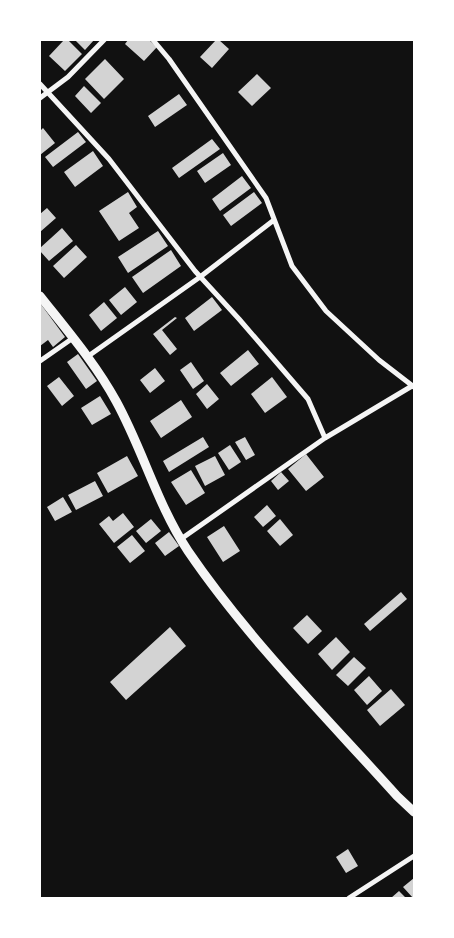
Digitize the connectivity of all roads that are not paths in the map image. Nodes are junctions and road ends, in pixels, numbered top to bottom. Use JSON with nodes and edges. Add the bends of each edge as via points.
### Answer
{"nodes":[{"id":1,"x":104,"y":40,"type":"edge"},
{"id":2,"x":153,"y":40,"type":"edge"},
{"id":3,"x":40,"y":84,"type":"edge"},
{"id":4,"x":48,"y":92,"type":"junction"},
{"id":5,"x":40,"y":98,"type":"edge"},
{"id":6,"x":274,"y":220,"type":"junction"},
{"id":7,"x":200,"y":278,"type":"junction"},
{"id":8,"x":40,"y":296,"type":"edge"},
{"id":9,"x":73,"y":338,"type":"junction"},
{"id":10,"x":87,"y":357,"type":"junction"},
{"id":11,"x":40,"y":361,"type":"edge"},
{"id":12,"x":413,"y":386,"type":"edge"},
{"id":13,"x":325,"y":438,"type":"junction"},
{"id":14,"x":181,"y":539,"type":"junction"},
{"id":15,"x":414,"y":812,"type":"edge"},
{"id":16,"x":414,"y":856,"type":"edge"},
{"id":17,"x":350,"y":898,"type":"edge"}],
"edges":[{"from":1,"to":4,"type":"street","via":[[68,77]]},
{"from":2,"to":6,"type":"street","via":[[266,198]]},
{"from":3,"to":4,"type":"street"},
{"from":4,"to":5,"type":"street"},
{"from":4,"to":7,"type":"street","via":[[108,159]]},
{"from":6,"to":7,"type":"street"},
{"from":6,"to":12,"type":"street","via":[[292,266],[326,311],[379,360]]},
{"from":7,"to":10,"type":"street"},
{"from":7,"to":13,"type":"street","via":[[308,399]]},
{"from":8,"to":9,"type":"street"},
{"from":9,"to":10,"type":"street"},
{"from":9,"to":11,"type":"street"},
{"from":10,"to":14,"type":"street","via":[[116,400],[165,512]]},
{"from":12,"to":13,"type":"street"},
{"from":13,"to":14,"type":"street"},
{"from":14,"to":15,"type":"street","via":[[240,621]]},
{"from":16,"to":17,"type":"street"}]}
